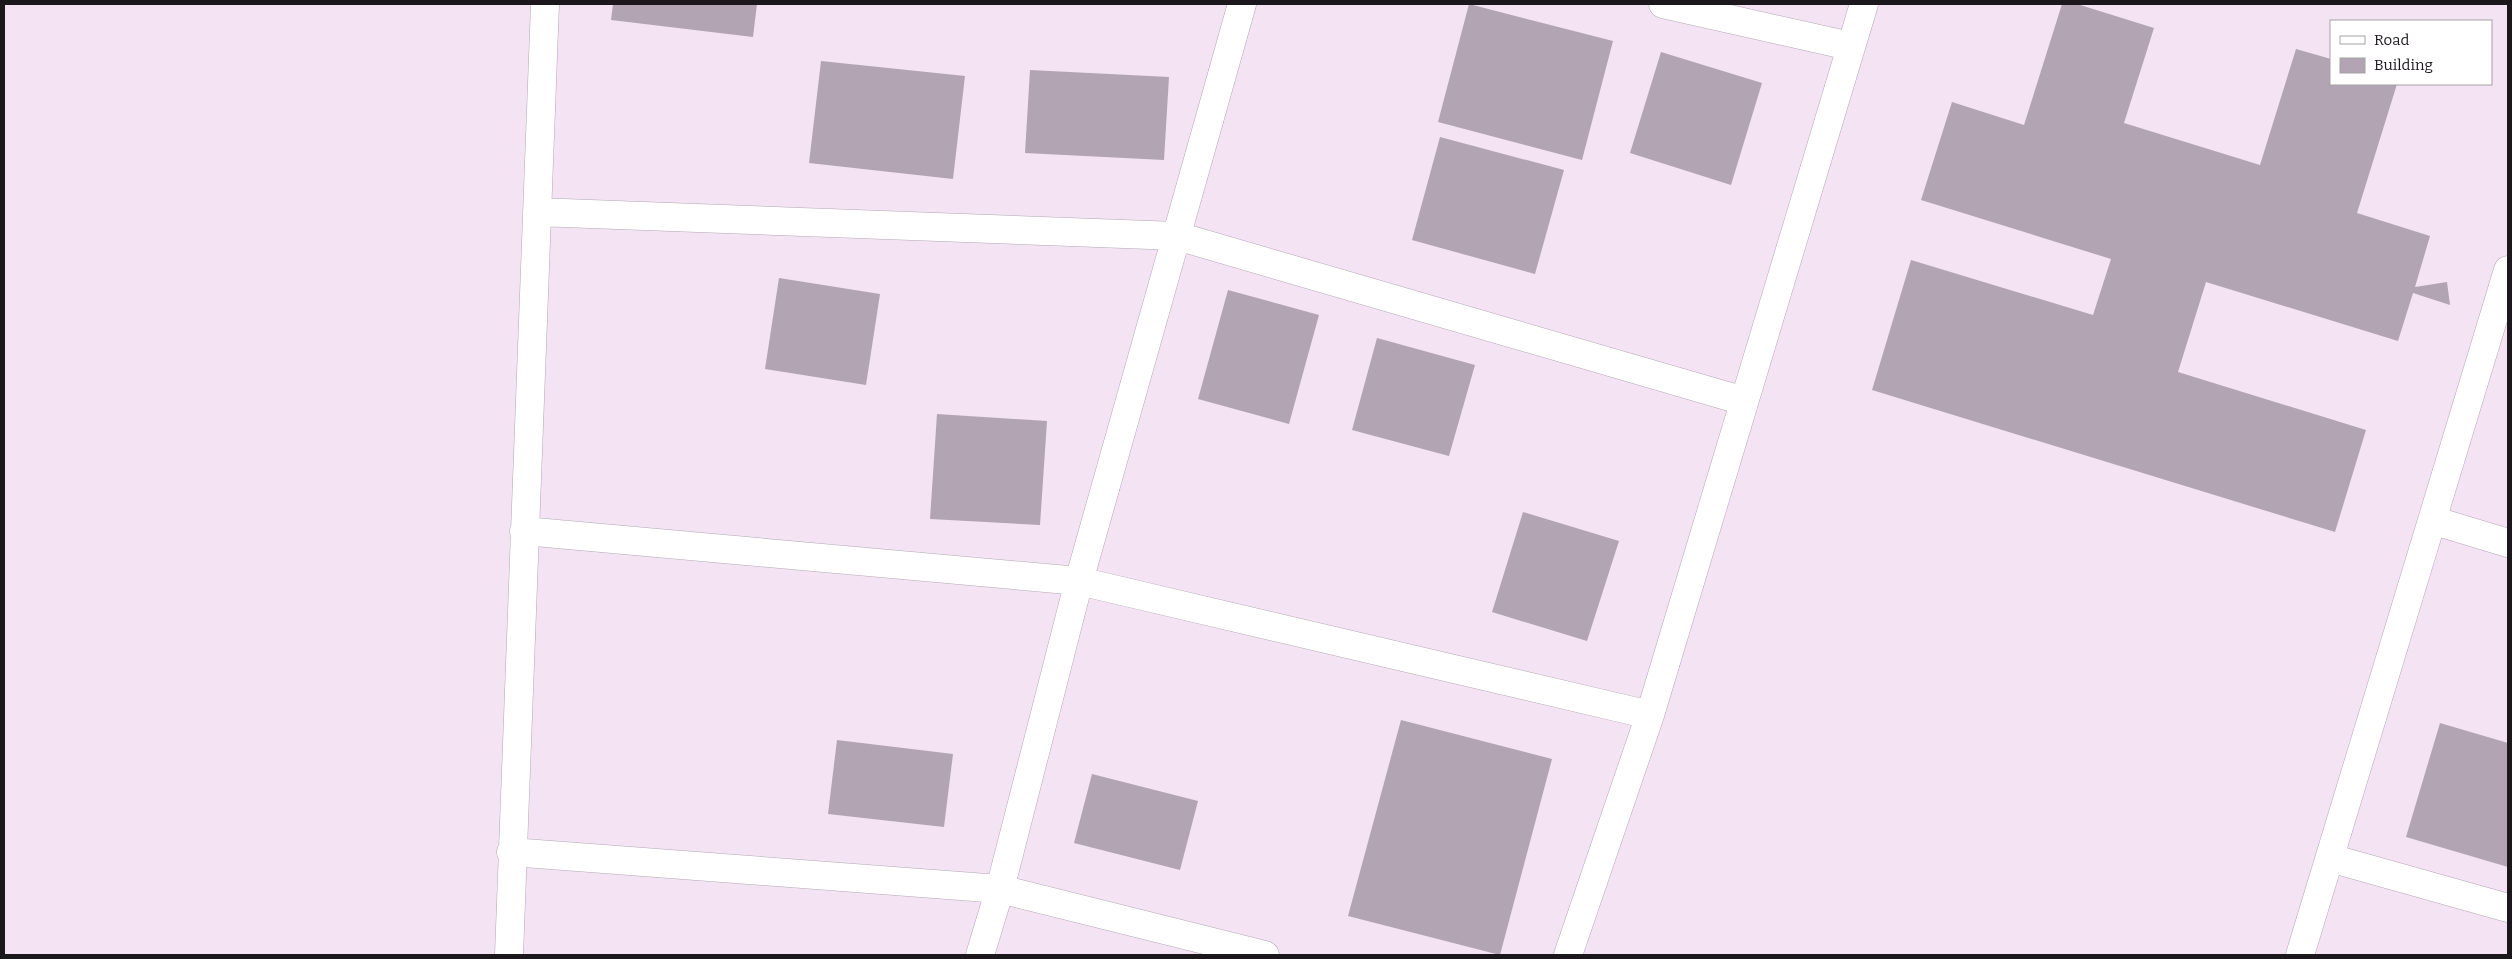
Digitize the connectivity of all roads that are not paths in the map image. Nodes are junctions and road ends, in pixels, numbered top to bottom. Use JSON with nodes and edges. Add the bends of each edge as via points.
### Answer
{"nodes":[{"id":1,"x":545,"y":4,"type":"edge"},
{"id":2,"x":1242,"y":4,"type":"edge"},
{"id":3,"x":1663,"y":4,"type":"edge"},
{"id":4,"x":1864,"y":4,"type":"edge"},
{"id":5,"x":1850,"y":46,"type":"junction"},
{"id":6,"x":537,"y":212,"type":"junction"},
{"id":7,"x":1177,"y":236,"type":"junction"},
{"id":8,"x":2508,"y":270,"type":"edge"},
{"id":9,"x":1744,"y":401,"type":"junction"},
{"id":10,"x":2432,"y":520,"type":"junction"},
{"id":11,"x":524,"y":531,"type":"junction"},
{"id":12,"x":2508,"y":543,"type":"edge"},
{"id":13,"x":1079,"y":581,"type":"junction"},
{"id":14,"x":1650,"y":715,"type":"junction"},
{"id":15,"x":512,"y":852,"type":"junction"},
{"id":16,"x":2330,"y":858,"type":"junction"},
{"id":17,"x":1000,"y":889,"type":"junction"},
{"id":18,"x":2508,"y":908,"type":"edge"},
{"id":19,"x":509,"y":955,"type":"edge"},
{"id":20,"x":980,"y":955,"type":"edge"},
{"id":21,"x":1265,"y":955,"type":"edge"},
{"id":22,"x":1568,"y":955,"type":"edge"},
{"id":23,"x":2300,"y":955,"type":"edge"}],
"edges":[{"from":1,"to":6,"type":"street"},
{"from":2,"to":7,"type":"street"},
{"from":3,"to":5,"type":"street"},
{"from":4,"to":5,"type":"street"},
{"from":5,"to":9,"type":"street"},
{"from":6,"to":7,"type":"street"},
{"from":6,"to":11,"type":"street"},
{"from":7,"to":9,"type":"street"},
{"from":7,"to":13,"type":"street"},
{"from":8,"to":10,"type":"street"},
{"from":9,"to":14,"type":"street"},
{"from":10,"to":12,"type":"street"},
{"from":10,"to":16,"type":"street"},
{"from":11,"to":13,"type":"street"},
{"from":11,"to":15,"type":"street"},
{"from":13,"to":14,"type":"street"},
{"from":13,"to":17,"type":"street"},
{"from":14,"to":22,"type":"street"},
{"from":15,"to":17,"type":"street"},
{"from":15,"to":19,"type":"street"},
{"from":16,"to":18,"type":"street"},
{"from":16,"to":23,"type":"street"},
{"from":17,"to":20,"type":"street"},
{"from":17,"to":21,"type":"street"}]}
